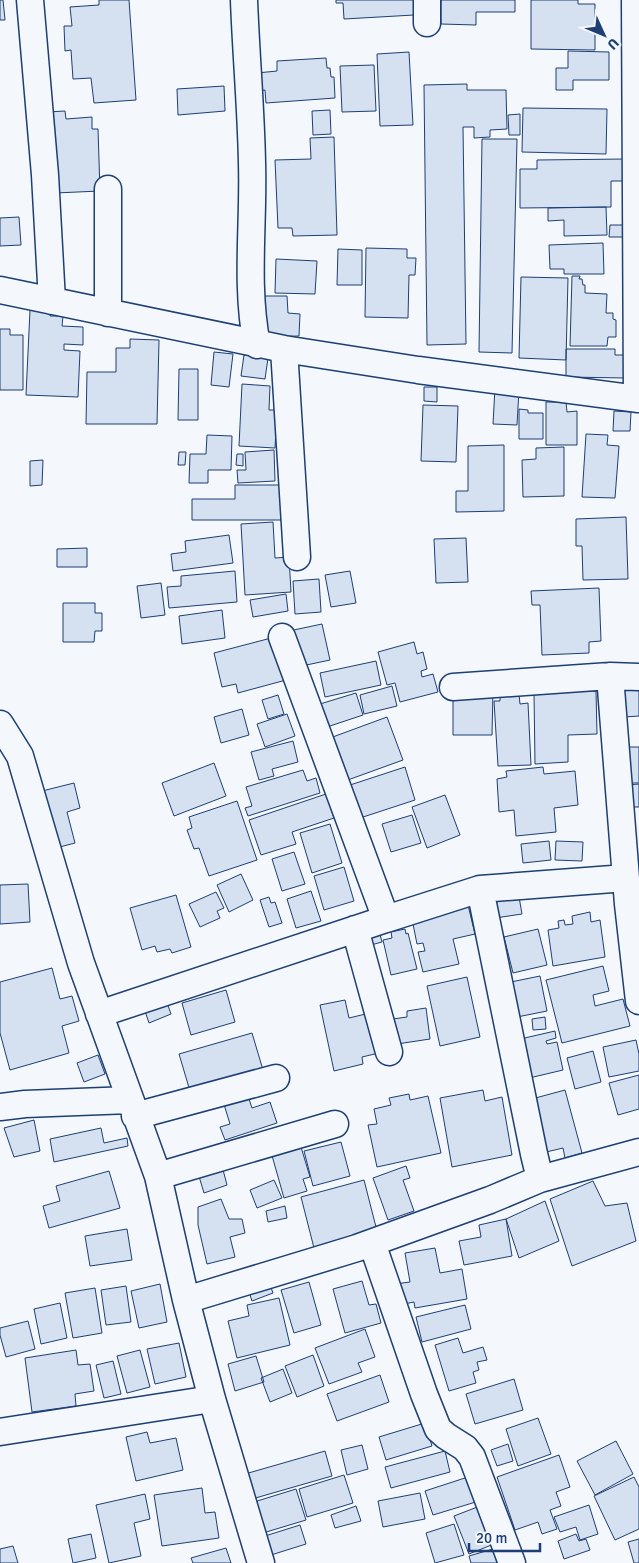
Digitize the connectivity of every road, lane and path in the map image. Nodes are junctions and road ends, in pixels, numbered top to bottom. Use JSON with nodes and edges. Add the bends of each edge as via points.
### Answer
{"nodes":[{"id":1,"x":30,"y":0,"type":"edge"},
{"id":2,"x":244,"y":0,"type":"edge"},
{"id":3,"x":636,"y":0,"type":"edge"},
{"id":4,"x":108,"y":189,"type":"dead end"},
{"id":5,"x":0,"y":290,"type":"edge"},
{"id":6,"x":52,"y":301,"type":"junction"},
{"id":7,"x":108,"y":312,"type":"junction"},
{"id":8,"x":257,"y":344,"type":"junction"},
{"id":9,"x":284,"y":349,"type":"junction"},
{"id":10,"x":638,"y":399,"type":"edge"},
{"id":11,"x":297,"y":557,"type":"dead end"},
{"id":12,"x":282,"y":637,"type":"dead end"},
{"id":13,"x":610,"y":676,"type":"junction"},
{"id":14,"x":639,"y":677,"type":"edge"},
{"id":15,"x":453,"y":687,"type":"dead end"},
{"id":16,"x":0,"y":724,"type":"edge"},
{"id":17,"x":626,"y":878,"type":"junction"},
{"id":18,"x":480,"y":889,"type":"junction"},
{"id":19,"x":386,"y":919,"type":"junction"},
{"id":20,"x":356,"y":929,"type":"junction"},
{"id":21,"x":639,"y":1001,"type":"edge"},
{"id":22,"x":99,"y":1014,"type":"junction"},
{"id":23,"x":390,"y":1052,"type":"dead end"},
{"id":24,"x":276,"y":1078,"type":"dead end"},
{"id":25,"x":0,"y":1107,"type":"edge"},
{"id":26,"x":133,"y":1108,"type":"junction"},
{"id":27,"x":335,"y":1124,"type":"dead end"},
{"id":28,"x":639,"y":1152,"type":"edge"},
{"id":29,"x":158,"y":1176,"type":"junction"},
{"id":30,"x":540,"y":1179,"type":"junction"},
{"id":31,"x":372,"y":1243,"type":"junction"},
{"id":32,"x":186,"y":1300,"type":"junction"},
{"id":33,"x":212,"y":1399,"type":"junction"},
{"id":34,"x":0,"y":1432,"type":"edge"},
{"id":35,"x":262,"y":1563,"type":"edge"},
{"id":36,"x":512,"y":1563,"type":"edge"}],
"edges":[{"from":1,"to":6,"type":"street","via":[[45,166]]},
{"from":2,"to":8,"type":"street","via":[[252,161],[250,279]]},
{"from":3,"to":10,"type":"street"},
{"from":4,"to":7,"type":"street"},
{"from":5,"to":6,"type":"street"},
{"from":6,"to":7,"type":"street"},
{"from":7,"to":8,"type":"street"},
{"from":8,"to":9,"type":"street"},
{"from":9,"to":10,"type":"street"},
{"from":9,"to":11,"type":"street"},
{"from":12,"to":19,"type":"street"},
{"from":13,"to":14,"type":"street"},
{"from":13,"to":15,"type":"street"},
{"from":13,"to":17,"type":"street"},
{"from":16,"to":22,"type":"street","via":[[20,756]]},
{"from":17,"to":18,"type":"street"},
{"from":17,"to":21,"type":"street"},
{"from":18,"to":19,"type":"street"},
{"from":18,"to":30,"type":"street"},
{"from":19,"to":20,"type":"street"},
{"from":20,"to":22,"type":"street"},
{"from":20,"to":23,"type":"street"},
{"from":22,"to":26,"type":"street"},
{"from":24,"to":26,"type":"street"},
{"from":25,"to":26,"type":"street","via":[[34,1104]]},
{"from":26,"to":29,"type":"street"},
{"from":27,"to":29,"type":"street"},
{"from":28,"to":30,"type":"street"},
{"from":29,"to":32,"type":"street"},
{"from":30,"to":31,"type":"street"},
{"from":31,"to":32,"type":"street"},
{"from":31,"to":36,"type":"street","via":[[438,1429],[472,1457]]},
{"from":32,"to":33,"type":"street"},
{"from":33,"to":34,"type":"street"},
{"from":33,"to":35,"type":"street"}]}
